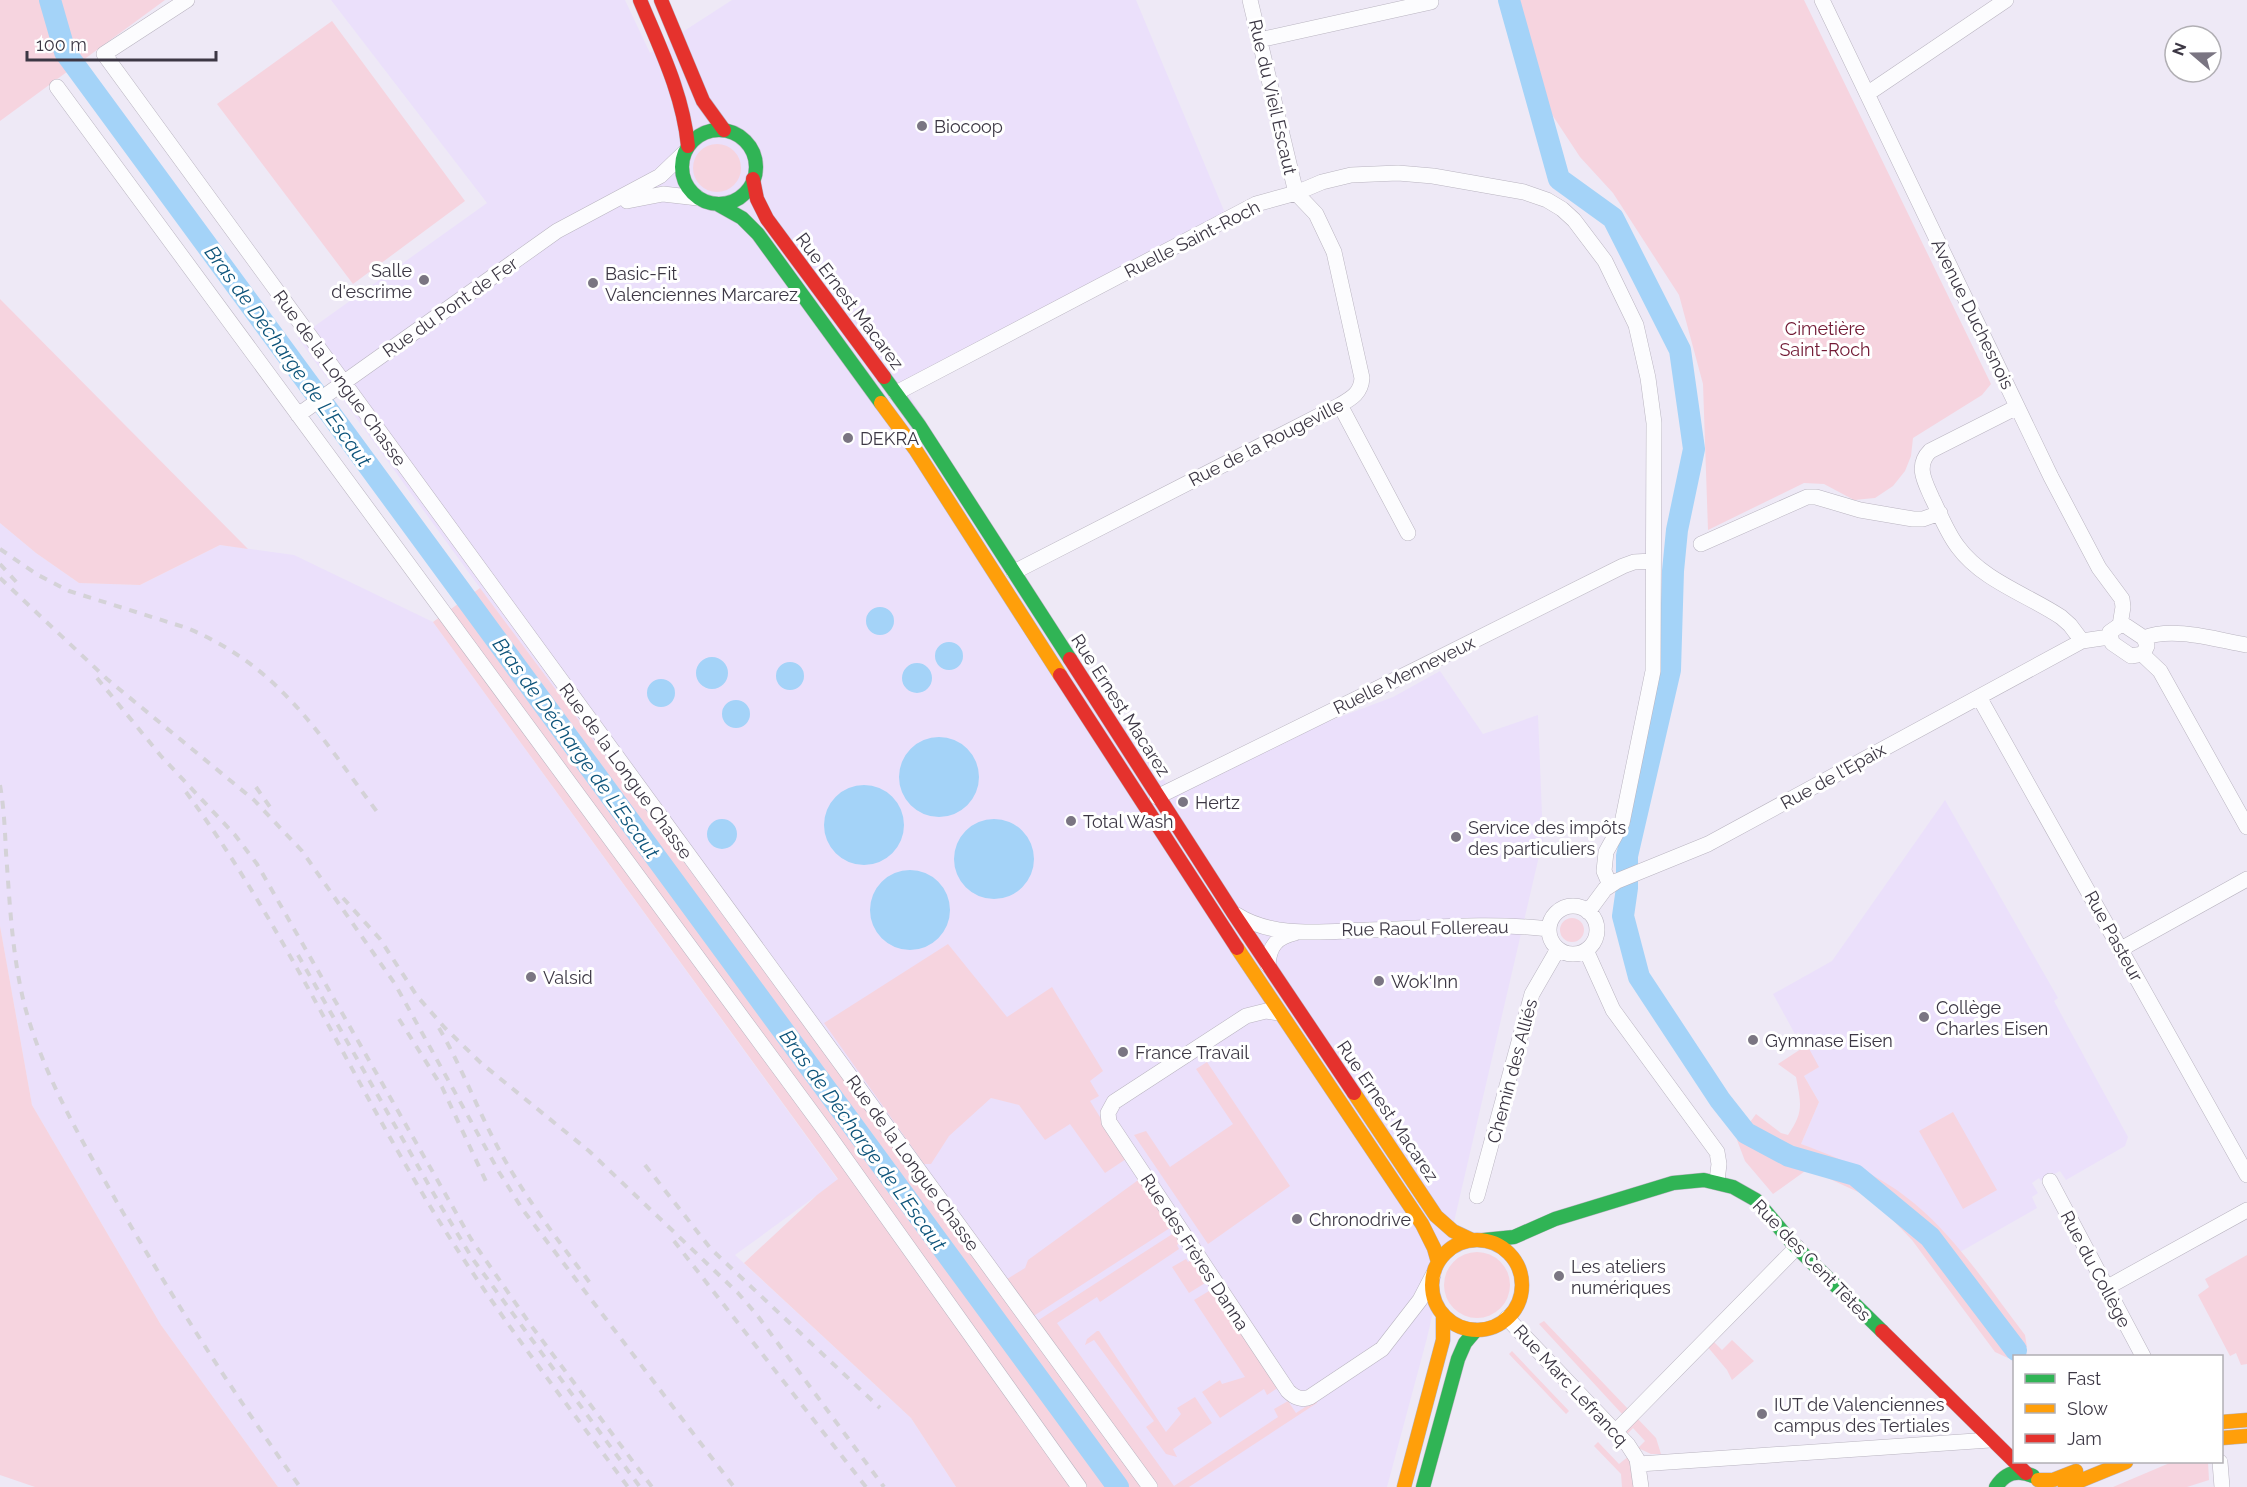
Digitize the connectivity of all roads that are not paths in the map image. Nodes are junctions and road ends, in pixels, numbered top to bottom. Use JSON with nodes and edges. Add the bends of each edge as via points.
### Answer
{"nodes":[{"id":1,"x":187,"y":0,"type":"edge"},
{"id":2,"x":640,"y":0,"type":"edge"},
{"id":3,"x":661,"y":0,"type":"edge"},
{"id":4,"x":1250,"y":0,"type":"edge"},
{"id":5,"x":1430,"y":0,"type":"edge"},
{"id":6,"x":1822,"y":0,"type":"edge"},
{"id":7,"x":2006,"y":0,"type":"edge"},
{"id":8,"x":1259,"y":40,"type":"junction"},
{"id":9,"x":57,"y":87,"type":"dead end"},
{"id":10,"x":1867,"y":94,"type":"junction"},
{"id":11,"x":724,"y":130,"type":"junction"},
{"id":12,"x":686,"y":150,"type":"junction"},
{"id":13,"x":753,"y":179,"type":"junction"},
{"id":14,"x":1296,"y":193,"type":"junction"},
{"id":15,"x":698,"y":198,"type":"junction"},
{"id":16,"x":717,"y":204,"type":"junction"},
{"id":17,"x":606,"y":206,"type":"junction"},
{"id":18,"x":343,"y":382,"type":"junction"},
{"id":19,"x":896,"y":393,"type":"junction"},
{"id":20,"x":1340,"y":405,"type":"junction"},
{"id":21,"x":2017,"y":407,"type":"junction"},
{"id":22,"x":298,"y":415,"type":"junction"},
{"id":23,"x":1940,"y":513,"type":"junction"},
{"id":24,"x":1408,"y":533,"type":"dead end"},
{"id":25,"x":1701,"y":544,"type":"dead end"},
{"id":26,"x":1653,"y":561,"type":"junction"},
{"id":27,"x":1014,"y":573,"type":"junction"},
{"id":28,"x":2120,"y":625,"type":"junction"},
{"id":29,"x":2109,"y":637,"type":"junction"},
{"id":30,"x":2144,"y":638,"type":"junction"},
{"id":31,"x":2082,"y":641,"type":"junction"},
{"id":32,"x":2247,"y":645,"type":"edge"},
{"id":33,"x":2142,"y":654,"type":"junction"},
{"id":34,"x":1979,"y":697,"type":"junction"},
{"id":35,"x":1157,"y":797,"type":"junction"},
{"id":36,"x":2247,"y":827,"type":"edge"},
{"id":37,"x":2247,"y":879,"type":"edge"},
{"id":38,"x":1614,"y":883,"type":"junction"},
{"id":39,"x":1588,"y":912,"type":"junction"},
{"id":40,"x":1234,"y":914,"type":"junction"},
{"id":41,"x":1549,"y":929,"type":"junction"},
{"id":42,"x":1301,"y":932,"type":"junction"},
{"id":43,"x":1558,"y":949,"type":"junction"},
{"id":44,"x":2121,"y":949,"type":"junction"},
{"id":45,"x":1586,"y":950,"type":"junction"},
{"id":46,"x":1268,"y":964,"type":"junction"},
{"id":47,"x":1280,"y":1013,"type":"junction"},
{"id":48,"x":2247,"y":1175,"type":"edge"},
{"id":49,"x":1717,"y":1181,"type":"junction"},
{"id":50,"x":2049,"y":1181,"type":"dead end"},
{"id":51,"x":1477,"y":1196,"type":"dead end"},
{"id":52,"x":2247,"y":1210,"type":"edge"},
{"id":53,"x":1527,"y":1233,"type":"junction"},
{"id":54,"x":1478,"y":1240,"type":"junction"},
{"id":55,"x":1797,"y":1247,"type":"junction"},
{"id":56,"x":1516,"y":1263,"type":"junction"},
{"id":57,"x":1435,"y":1269,"type":"junction"},
{"id":58,"x":2106,"y":1288,"type":"junction"},
{"id":59,"x":1443,"y":1314,"type":"junction"},
{"id":60,"x":1507,"y":1318,"type":"junction"},
{"id":61,"x":1476,"y":1329,"type":"junction"},
{"id":62,"x":2142,"y":1355,"type":"edge"},
{"id":63,"x":2247,"y":1420,"type":"edge"},
{"id":64,"x":2223,"y":1422,"type":"edge"},
{"id":65,"x":1616,"y":1431,"type":"junction"},
{"id":66,"x":2247,"y":1436,"type":"edge"},
{"id":67,"x":2223,"y":1438,"type":"edge"},
{"id":68,"x":1990,"y":1440,"type":"junction"},
{"id":69,"x":2013,"y":1460,"type":"edge"},
{"id":70,"x":2016,"y":1463,"type":"edge"},
{"id":71,"x":2094,"y":1463,"type":"edge"},
{"id":72,"x":2121,"y":1463,"type":"edge"},
{"id":73,"x":2220,"y":1463,"type":"edge"},
{"id":74,"x":1639,"y":1464,"type":"junction"},
{"id":75,"x":1997,"y":1475,"type":"edge"},
{"id":76,"x":2035,"y":1480,"type":"edge"},
{"id":77,"x":1079,"y":1487,"type":"edge"},
{"id":78,"x":1150,"y":1487,"type":"edge"},
{"id":79,"x":1404,"y":1487,"type":"edge"},
{"id":80,"x":1424,"y":1487,"type":"edge"},
{"id":81,"x":1641,"y":1487,"type":"edge"},
{"id":82,"x":2065,"y":1487,"type":"edge"},
{"id":83,"x":2222,"y":1487,"type":"edge"}],
"edges":[{"from":1,"to":18,"type":"street","name":"Rue de la Longue Chasse","via":[[104,54]]},
{"from":2,"to":12,"type":"main road","via":[[682,101],[687,122]]},
{"from":3,"to":11,"type":"main road","name":"Rue Ernest Macarez","via":[[703,102]]},
{"from":4,"to":8,"type":"street","name":"Rue du Vieil Escaut"},
{"from":5,"to":8,"type":"street"},
{"from":6,"to":10,"type":"street","name":"Avenue Duchesnois"},
{"from":7,"to":10,"type":"street"},
{"from":8,"to":14,"type":"street","name":"Rue du Vieil Escaut"},
{"from":9,"to":22,"type":"street"},
{"from":10,"to":21,"type":"street","name":"Avenue Duchesnois"},
{"from":11,"to":12,"type":"main road","via":[[704,133]]},
{"from":11,"to":13,"type":"main road","name":"Rue Ernest Macarez","via":[[739,136],[750,147],[755,162]]},
{"from":12,"to":15,"type":"main road","via":[[681,166],[683,178]]},
{"from":12,"to":17,"type":"street","name":"Rue du Pont de Fer","via":[[660,176]]},
{"from":13,"to":16,"type":"main road","via":[[741,196]]},
{"from":13,"to":19,"type":"main road","name":"Rue Ernest Macarez","via":[[767,219]]},
{"from":14,"to":19,"type":"street","name":"Ruelle Saint-Roch","via":[[1256,204]]},
{"from":14,"to":20,"type":"street","name":"Rue de la Rougeville","via":[[1316,214],[1336,258],[1361,373],[1359,391]]},
{"from":14,"to":26,"type":"street","name":"Ruelle Saint-Roch","via":[[1351,175],[1416,174],[1524,192],[1555,204],[1574,220],[1605,261],[1633,316],[1640,343],[1654,423]]},
{"from":15,"to":16,"type":"main road","name":"Rue Ernest Macarez"},
{"from":15,"to":17,"type":"street","name":"Rue du Pont de Fer","via":[[663,194]]},
{"from":16,"to":47,"type":"main road","name":"Rue Ernest Macarez","via":[[753,228],[904,433]]},
{"from":17,"to":18,"type":"street","name":"Rue du Pont de Fer","via":[[557,231]]},
{"from":18,"to":22,"type":"street","name":"Rue du Pont de Fer"},
{"from":18,"to":78,"type":"street","name":"Rue de la Longue Chasse"},
{"from":19,"to":27,"type":"main road","name":"Rue Ernest Macarez"},
{"from":20,"to":24,"type":"street"},
{"from":20,"to":27,"type":"street","name":"Rue de la Rougeville"},
{"from":21,"to":23,"type":"street","via":[[1925,458],[1922,474]]},
{"from":21,"to":28,"type":"street","name":"Avenue Duchesnois","via":[[2099,568],[2122,599]]},
{"from":22,"to":77,"type":"street","via":[[817,1119]]},
{"from":23,"to":25,"type":"street","via":[[1913,519],[1812,496]]},
{"from":23,"to":31,"type":"street","via":[[1955,543],[1972,563],[2061,617]]},
{"from":26,"to":35,"type":"street","name":"Ruelle Menneveux","via":[[1623,566]]},
{"from":26,"to":38,"type":"street","name":"Ruelle Saint-Roch","via":[[1653,671],[1622,823],[1606,852],[1604,871]]},
{"from":27,"to":35,"type":"main road","name":"Rue Ernest Macarez"},
{"from":28,"to":29,"type":"street","via":[[2112,629]]},
{"from":28,"to":30,"type":"street"},
{"from":29,"to":31,"type":"street"},
{"from":29,"to":33,"type":"street","via":[[2113,645],[2129,655]]},
{"from":30,"to":32,"type":"street","via":[[2156,633],[2175,633]]},
{"from":30,"to":33,"type":"street","via":[[2147,644]]},
{"from":31,"to":34,"type":"street","name":"Rue de l'Epaix"},
{"from":33,"to":36,"type":"street","via":[[2160,671]]},
{"from":34,"to":38,"type":"street","name":"Rue de l'Epaix","via":[[1708,844]]},
{"from":34,"to":44,"type":"street","name":"Rue Pasteur"},
{"from":35,"to":40,"type":"main road","name":"Rue Ernest Macarez"},
{"from":37,"to":44,"type":"street"},
{"from":38,"to":39,"type":"street","name":"Rue de l'Epaix"},
{"from":39,"to":41,"type":"street","via":[[1576,906],[1563,908],[1553,917]]},
{"from":39,"to":45,"type":"street","via":[[1597,929]]},
{"from":40,"to":42,"type":"street","name":"Rue Raoul Follereau","via":[[1265,927]]},
{"from":40,"to":46,"type":"main road","name":"Rue Ernest Macarez"},
{"from":41,"to":42,"type":"street","name":"Rue Raoul Follereau","via":[[1498,926]]},
{"from":41,"to":43,"type":"street","via":[[1550,939]]},
{"from":42,"to":46,"type":"street","name":"Rue Raoul Follereau","via":[[1277,940]]},
{"from":43,"to":45,"type":"street","via":[[1574,954]]},
{"from":43,"to":51,"type":"street","name":"Chemin des Alliés","via":[[1533,994]]},
{"from":44,"to":48,"type":"street","name":"Rue Pasteur"},
{"from":45,"to":49,"type":"street","via":[[1613,1010],[1717,1152]]},
{"from":46,"to":54,"type":"main road","name":"Rue Ernest Macarez","via":[[1436,1216],[1448,1228]]},
{"from":47,"to":57,"type":"main road","name":"Rue Ernest Macarez","via":[[1422,1224],[1434,1248]]},
{"from":47,"to":57,"type":"street","name":"Rue des Frères Danna","via":[[1252,1014],[1221,1032],[1114,1102],[1108,1113],[1109,1122],[1248,1334],[1295,1397],[1310,1397],[1382,1349],[1420,1300]]},
{"from":49,"to":53,"type":"main road","via":[[1673,1183],[1555,1219]]},
{"from":49,"to":55,"type":"main road","name":"Rue des Cent Têtes","via":[[1756,1200]]},
{"from":50,"to":58,"type":"street","name":"Rue du Collège"},
{"from":52,"to":58,"type":"street"},
{"from":53,"to":54,"type":"main road"},
{"from":53,"to":56,"type":"main road"},
{"from":54,"to":56,"type":"main road","via":[[1503,1248]]},
{"from":54,"to":57,"type":"main road","via":[[1452,1247]]},
{"from":55,"to":65,"type":"street"},
{"from":55,"to":68,"type":"main road","name":"Rue des Cent Têtes"},
{"from":56,"to":60,"type":"main road","via":[[1521,1289],[1517,1305]]},
{"from":57,"to":59,"type":"main road","via":[[1433,1293]]},
{"from":58,"to":62,"type":"street","name":"Rue du Collège"},
{"from":59,"to":61,"type":"main road","via":[[1455,1324]]},
{"from":59,"to":79,"type":"main road","via":[[1442,1342]]},
{"from":60,"to":61,"type":"main road","via":[[1492,1327]]},
{"from":60,"to":65,"type":"street","name":"Rue Marc Lefrancq"},
{"from":61,"to":80,"type":"main road","via":[[1458,1359]]},
{"from":63,"to":64,"type":"main road"},
{"from":65,"to":74,"type":"street","name":"Rue Marc Lefrancq"},
{"from":66,"to":67,"type":"main road"},
{"from":68,"to":69,"type":"main road","name":"Rue des Cent Têtes"},
{"from":68,"to":74,"type":"street"},
{"from":68,"to":75,"type":"main road","name":"Rue des Cent Têtes"},
{"from":70,"to":76,"type":"main road","name":"Rue des Cent Têtes"},
{"from":71,"to":76,"type":"main road","via":[[2056,1480]]},
{"from":72,"to":82,"type":"main road"},
{"from":73,"to":83,"type":"street"},
{"from":74,"to":81,"type":"street","name":"Rue Marc Lefrancq"},
{"from":75,"to":76,"type":"main road"}]}
